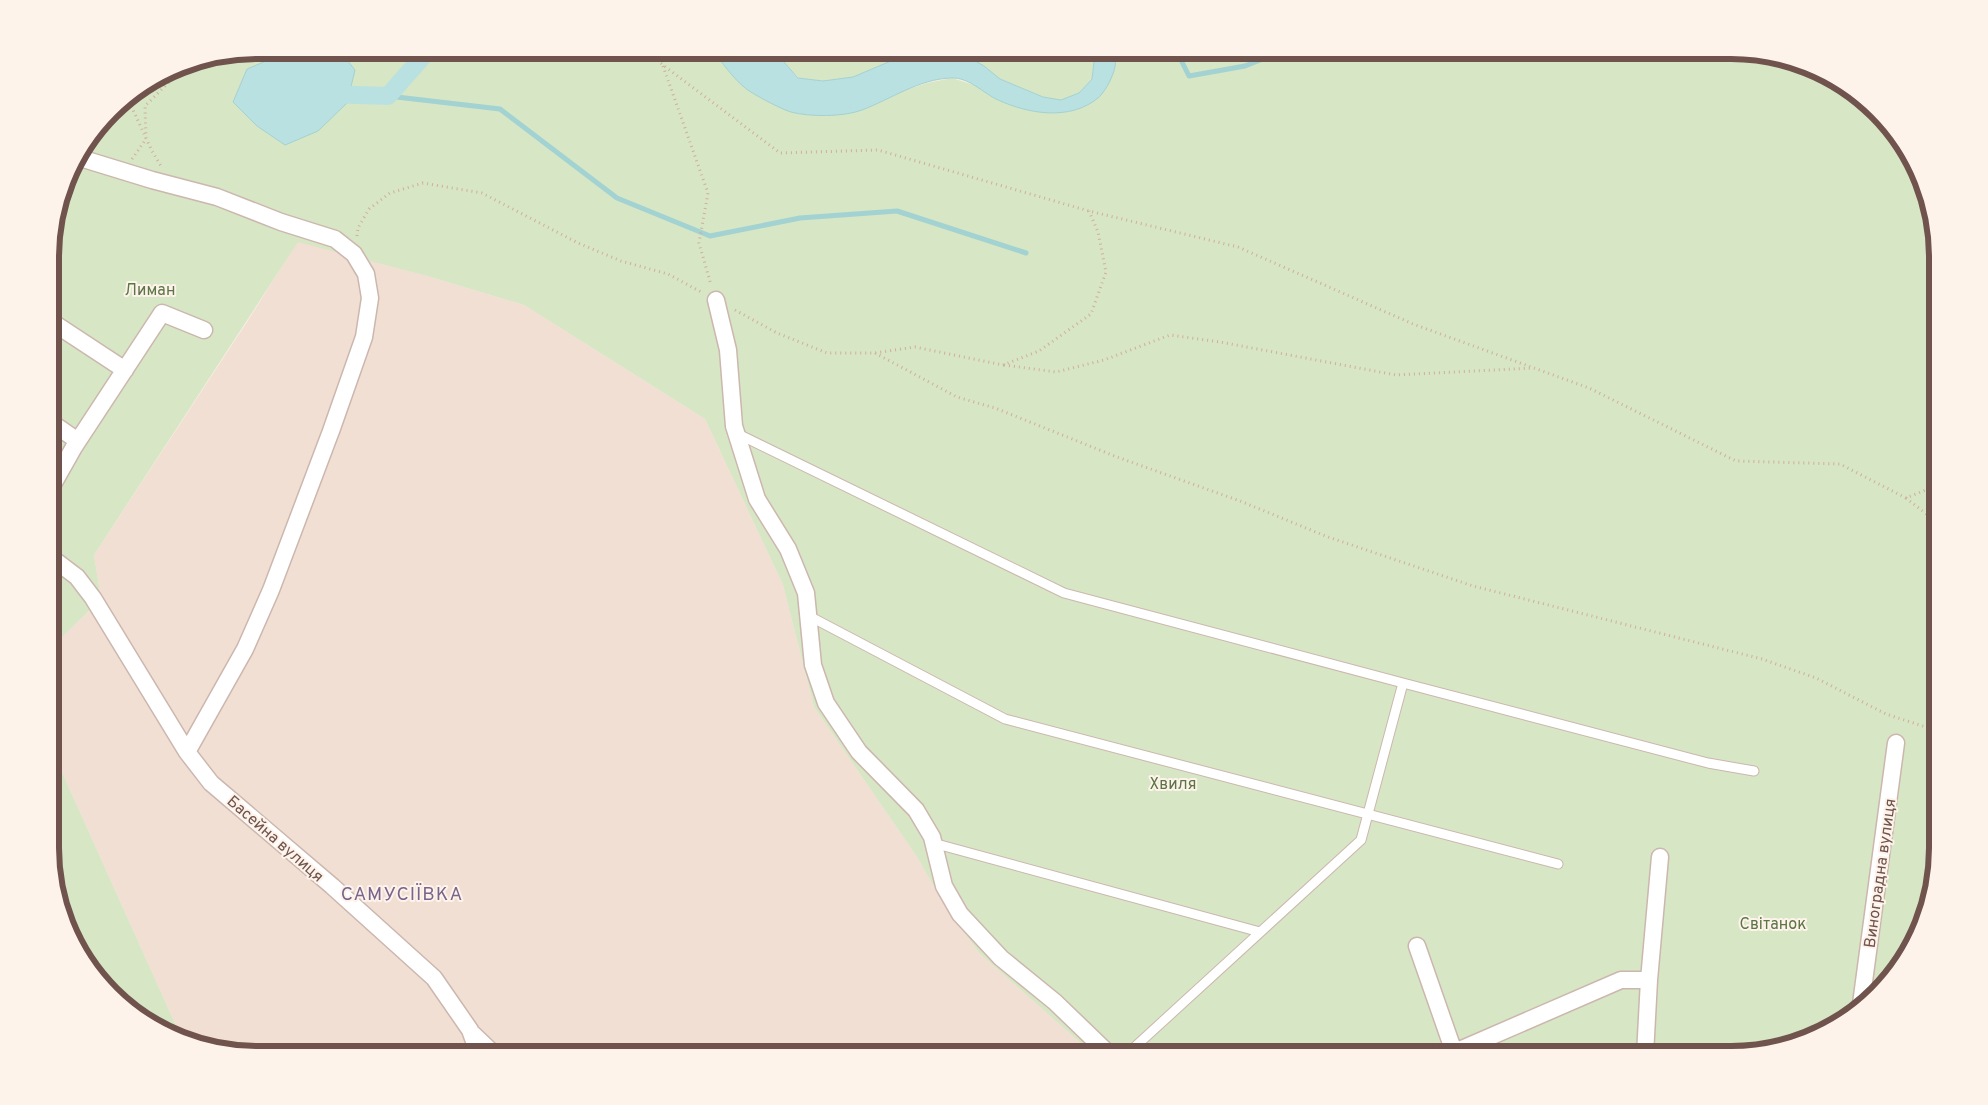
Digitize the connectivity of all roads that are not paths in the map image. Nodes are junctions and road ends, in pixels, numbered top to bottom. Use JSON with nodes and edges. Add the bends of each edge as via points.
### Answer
{"nodes":[{"id":1,"x":84,"y":159,"type":"edge"},
{"id":2,"x":716,"y":300,"type":"road end"},
{"id":3,"x":59,"y":327,"type":"edge"},
{"id":4,"x":204,"y":330,"type":"dead end"},
{"id":5,"x":126,"y":370,"type":"junction"},
{"id":6,"x":59,"y":428,"type":"edge"},
{"id":7,"x":736,"y":433,"type":"junction"},
{"id":8,"x":78,"y":441,"type":"junction"},
{"id":9,"x":59,"y":474,"type":"edge"},
{"id":10,"x":59,"y":563,"type":"edge"},
{"id":11,"x":809,"y":616,"type":"junction"},
{"id":12,"x":1404,"y":683,"type":"junction"},
{"id":13,"x":1896,"y":743,"type":"dead end"},
{"id":14,"x":186,"y":752,"type":"junction"},
{"id":15,"x":1754,"y":771,"type":"dead end"},
{"id":16,"x":1368,"y":815,"type":"junction"},
{"id":17,"x":933,"y":844,"type":"junction"},
{"id":18,"x":1660,"y":857,"type":"dead end"},
{"id":19,"x":1558,"y":864,"type":"dead end"},
{"id":20,"x":1260,"y":932,"type":"junction"},
{"id":21,"x":1417,"y":946,"type":"dead end"},
{"id":22,"x":1648,"y":980,"type":"junction"},
{"id":23,"x":1862,"y":997,"type":"edge"},
{"id":24,"x":470,"y":1030,"type":"junction"},
{"id":25,"x":476,"y":1046,"type":"edge"},
{"id":26,"x":485,"y":1046,"type":"edge"},
{"id":27,"x":1101,"y":1046,"type":"edge"},
{"id":28,"x":1136,"y":1046,"type":"edge"},
{"id":29,"x":1449,"y":1046,"type":"edge"},
{"id":30,"x":1467,"y":1046,"type":"edge"},
{"id":31,"x":1645,"y":1046,"type":"edge"}],
"edges":[{"from":1,"to":14,"type":"street","via":[[217,198],[335,239],[354,254],[366,274],[370,298],[364,337],[331,431],[246,649]]},
{"from":2,"to":7,"type":"street","via":[[728,350]]},
{"from":3,"to":5,"type":"street"},
{"from":4,"to":5,"type":"street","via":[[162,312]]},
{"from":5,"to":8,"type":"street"},
{"from":6,"to":8,"type":"street"},
{"from":7,"to":11,"type":"street","via":[[757,499],[788,549],[806,594]]},
{"from":7,"to":12,"type":"lane","via":[[1064,594]]},
{"from":8,"to":9,"type":"street"},
{"from":10,"to":14,"type":"street","name":"Басейна вулиця","via":[[77,577],[93,598]]},
{"from":11,"to":16,"type":"lane","via":[[1005,720]]},
{"from":11,"to":17,"type":"street","via":[[813,665],[826,703],[859,752],[916,810]]},
{"from":12,"to":15,"type":"lane","via":[[1708,763]]},
{"from":12,"to":16,"type":"lane"},
{"from":13,"to":23,"type":"street","name":"Виноградна вулиця"},
{"from":14,"to":24,"type":"street","name":"Басейна вулиця","via":[[211,783],[434,978]]},
{"from":16,"to":19,"type":"lane"},
{"from":16,"to":20,"type":"lane","via":[[1361,840]]},
{"from":17,"to":20,"type":"lane"},
{"from":17,"to":27,"type":"street","via":[[944,886],[960,914],[1001,958],[1055,1002]]},
{"from":18,"to":22,"type":"street"},
{"from":20,"to":28,"type":"lane"},
{"from":21,"to":29,"type":"street"},
{"from":22,"to":30,"type":"street","via":[[1621,980]]},
{"from":22,"to":31,"type":"street"},
{"from":24,"to":25,"type":"street"},
{"from":24,"to":26,"type":"street"}]}
